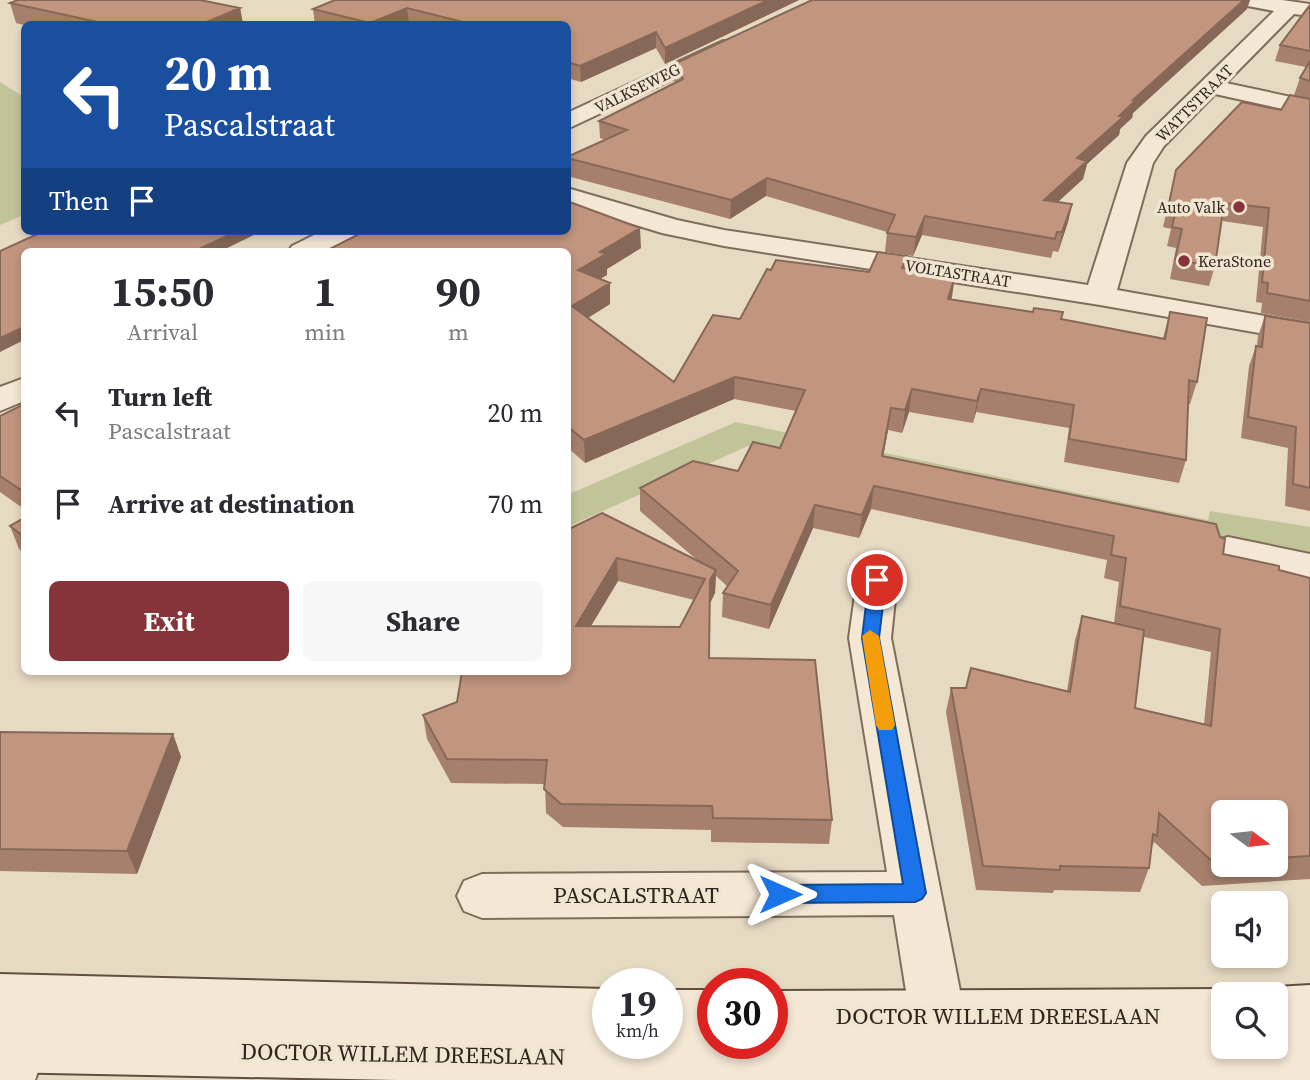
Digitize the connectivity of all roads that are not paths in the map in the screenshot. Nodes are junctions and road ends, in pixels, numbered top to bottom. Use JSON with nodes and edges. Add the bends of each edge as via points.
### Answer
{"nodes":[{"id":1,"x":1244,"y":0,"type":"edge"},
{"id":2,"x":1299,"y":9,"type":"edge"},
{"id":3,"x":737,"y":40,"type":"edge"},
{"id":4,"x":1211,"y":86,"type":"junction"},
{"id":5,"x":1310,"y":108,"type":"edge"},
{"id":6,"x":571,"y":120,"type":"edge"},
{"id":7,"x":571,"y":197,"type":"edge"},
{"id":8,"x":336,"y":235,"type":"edge"},
{"id":9,"x":310,"y":248,"type":"edge"},
{"id":10,"x":1100,"y":296,"type":"junction"},
{"id":11,"x":1310,"y":333,"type":"edge"},
{"id":12,"x":21,"y":390,"type":"edge"},
{"id":13,"x":0,"y":401,"type":"edge"},
{"id":14,"x":1228,"y":551,"type":"edge"},
{"id":15,"x":1310,"y":567,"type":"edge"},
{"id":16,"x":877,"y":580,"type":"dead end"},
{"id":17,"x":915,"y":893,"type":"junction"},
{"id":18,"x":482,"y":896,"type":"dead end"},
{"id":19,"x":1310,"y":1010,"type":"edge"},
{"id":20,"x":1288,"y":1011,"type":"edge"},
{"id":21,"x":592,"y":1015,"type":"edge"},
{"id":22,"x":1211,"y":1015,"type":"edge"},
{"id":23,"x":788,"y":1018,"type":"edge"},
{"id":24,"x":941,"y":1040,"type":"junction"},
{"id":25,"x":6,"y":1043,"type":"edge"},
{"id":26,"x":83,"y":1043,"type":"edge"},
{"id":27,"x":1310,"y":1058,"type":"edge"}],
"edges":[{"from":1,"to":2,"type":"street"},
{"from":2,"to":4,"type":"street","name":"WATTSTRAAT"},
{"from":3,"to":6,"type":"street","name":"VALKSEWEG"},
{"from":4,"to":5,"type":"street"},
{"from":4,"to":10,"type":"street","name":"WATTSTRAAT","via":[[1155,141],[1140,163]]},
{"from":7,"to":10,"type":"street","name":"VOLTASTRAAT","via":[[724,238]]},
{"from":8,"to":9,"type":"street"},
{"from":10,"to":11,"type":"street","name":"VOLTASTRAAT"},
{"from":12,"to":13,"type":"street"},
{"from":14,"to":15,"type":"street"},
{"from":16,"to":17,"type":"street","via":[[870,638]]},
{"from":17,"to":18,"type":"street","name":"PASCALSTRAAT"},
{"from":17,"to":24,"type":"street"},
{"from":19,"to":20,"type":"street"},
{"from":21,"to":26,"type":"street","name":"DOCTOR WILLEM DREESLAAN"},
{"from":22,"to":24,"type":"street","name":"DOCTOR WILLEM DREESLAAN"},
{"from":23,"to":24,"type":"street","name":"DOCTOR WILLEM DREESLAAN"},
{"from":24,"to":26,"type":"street","name":"DOCTOR WILLEM DREESLAAN"},
{"from":24,"to":27,"type":"street","name":"DOCTOR WILLEM DREESLAAN","via":[[1197,1064]]},
{"from":25,"to":26,"type":"street","name":"DOCTOR WILLEM DREESLAAN"}]}
